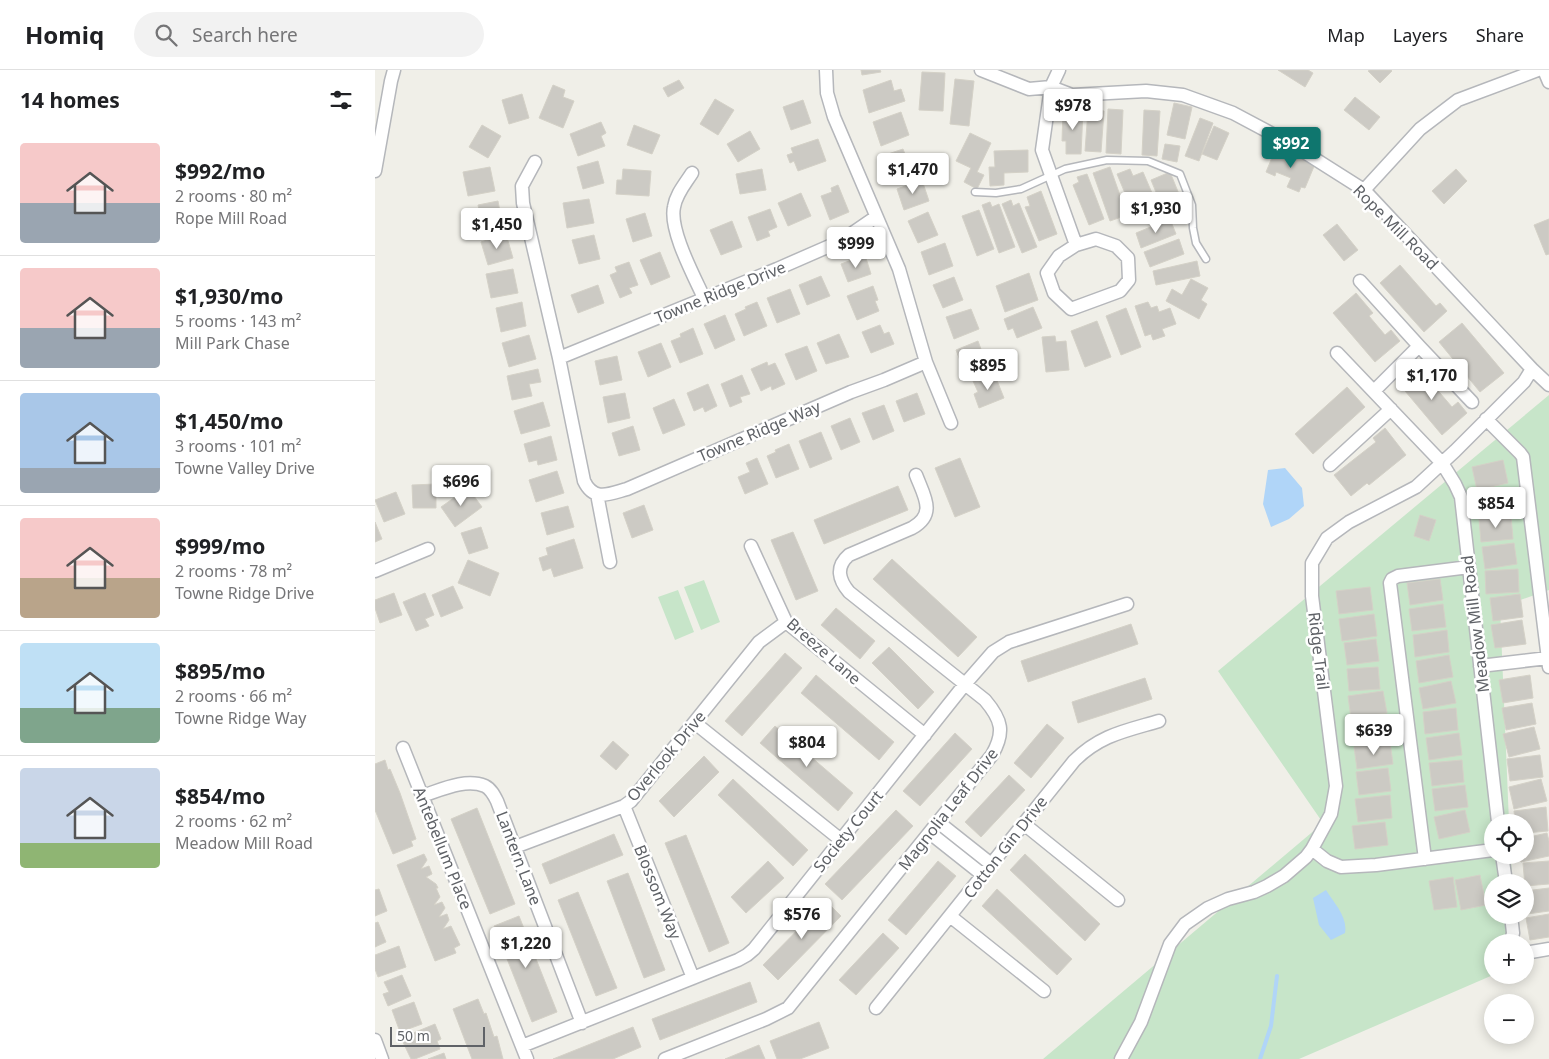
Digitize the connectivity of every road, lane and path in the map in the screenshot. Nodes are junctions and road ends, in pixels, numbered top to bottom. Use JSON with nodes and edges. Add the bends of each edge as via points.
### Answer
{"nodes":[{"id":1,"x":394,"y":70,"type":"edge"},
{"id":2,"x":826,"y":70,"type":"edge"},
{"id":3,"x":981,"y":70,"type":"edge"},
{"id":4,"x":1059,"y":70,"type":"edge"},
{"id":5,"x":1538,"y":70,"type":"edge"},
{"id":6,"x":1545,"y":70,"type":"edge"},
{"id":7,"x":1549,"y":82,"type":"edge"},
{"id":8,"x":1051,"y":87,"type":"junction"},
{"id":9,"x":535,"y":162,"type":"dead end"},
{"id":10,"x":375,"y":171,"type":"edge"},
{"id":11,"x":692,"y":173,"type":"dead end"},
{"id":12,"x":1050,"y":175,"type":"junction"},
{"id":13,"x":1364,"y":190,"type":"junction"},
{"id":14,"x":975,"y":192,"type":"dead end"},
{"id":15,"x":876,"y":217,"type":"junction"},
{"id":16,"x":1076,"y":245,"type":"junction"},
{"id":17,"x":1206,"y":259,"type":"dead end"},
{"id":18,"x":1360,"y":281,"type":"dead end"},
{"id":19,"x":704,"y":298,"type":"junction"},
{"id":20,"x":1419,"y":346,"type":"junction"},
{"id":21,"x":1337,"y":352,"type":"dead end"},
{"id":22,"x":559,"y":358,"type":"junction"},
{"id":23,"x":926,"y":362,"type":"junction"},
{"id":24,"x":1532,"y":369,"type":"junction"},
{"id":25,"x":1549,"y":385,"type":"edge"},
{"id":26,"x":1374,"y":391,"type":"junction"},
{"id":27,"x":1472,"y":402,"type":"dead end"},
{"id":28,"x":1391,"y":409,"type":"junction"},
{"id":29,"x":1487,"y":419,"type":"junction"},
{"id":30,"x":951,"y":423,"type":"dead end"},
{"id":31,"x":1442,"y":463,"type":"junction"},
{"id":32,"x":1330,"y":465,"type":"dead end"},
{"id":33,"x":916,"y":475,"type":"dead end"},
{"id":34,"x":597,"y":494,"type":"junction"},
{"id":35,"x":751,"y":546,"type":"dead end"},
{"id":36,"x":428,"y":550,"type":"dead end"},
{"id":37,"x":610,"y":562,"type":"dead end"},
{"id":38,"x":1469,"y":567,"type":"junction"},
{"id":39,"x":375,"y":571,"type":"edge"},
{"id":40,"x":1127,"y":604,"type":"dead end"},
{"id":41,"x":786,"y":622,"type":"junction"},
{"id":42,"x":1548,"y":662,"type":"edge"},
{"id":43,"x":1480,"y":666,"type":"junction"},
{"id":44,"x":965,"y":684,"type":"junction"},
{"id":45,"x":1159,"y":721,"type":"dead end"},
{"id":46,"x":695,"y":723,"type":"junction"},
{"id":47,"x":925,"y":735,"type":"junction"},
{"id":48,"x":403,"y":748,"type":"dead end"},
{"id":49,"x":423,"y":796,"type":"junction"},
{"id":50,"x":624,"y":806,"type":"junction"},
{"id":51,"x":1497,"y":814,"type":"edge"},
{"id":52,"x":938,"y":822,"type":"junction"},
{"id":53,"x":1023,"y":824,"type":"junction"},
{"id":54,"x":930,"y":833,"type":"junction"},
{"id":55,"x":841,"y":840,"type":"junction"},
{"id":56,"x":515,"y":847,"type":"junction"},
{"id":57,"x":1312,"y":849,"type":"junction"},
{"id":58,"x":1484,"y":851,"type":"edge"},
{"id":59,"x":1425,"y":859,"type":"junction"},
{"id":60,"x":991,"y":864,"type":"junction"},
{"id":61,"x":983,"y":875,"type":"junction"},
{"id":62,"x":1118,"y":900,"type":"dead end"},
{"id":63,"x":950,"y":916,"type":"junction"},
{"id":64,"x":1549,"y":950,"type":"edge"},
{"id":65,"x":1534,"y":952,"type":"edge"},
{"id":66,"x":693,"y":978,"type":"junction"},
{"id":67,"x":1044,"y":991,"type":"dead end"},
{"id":68,"x":876,"y":1008,"type":"dead end"},
{"id":69,"x":582,"y":1023,"type":"junction"},
{"id":70,"x":375,"y":1040,"type":"edge"},
{"id":71,"x":522,"y":1046,"type":"junction"},
{"id":72,"x":382,"y":1059,"type":"edge"},
{"id":73,"x":527,"y":1059,"type":"edge"},
{"id":74,"x":665,"y":1059,"type":"edge"},
{"id":75,"x":1121,"y":1059,"type":"edge"}],
"edges":[{"from":1,"to":10,"type":"street"},
{"from":2,"to":15,"type":"street","via":[[827,93],[834,117]]},
{"from":3,"to":8,"type":"street","name":"Rope Mill Road","via":[[1029,89]]},
{"from":4,"to":8,"type":"street"},
{"from":5,"to":13,"type":"street","via":[[1458,100],[1420,129]]},
{"from":6,"to":7,"type":"street"},
{"from":8,"to":12,"type":"street","via":[[1042,150]]},
{"from":8,"to":13,"type":"street","name":"Rope Mill Road","via":[[1073,95],[1146,91],[1183,95],[1242,118],[1293,145]]},
{"from":9,"to":22,"type":"street","via":[[522,186],[523,202]]},
{"from":11,"to":19,"type":"street","via":[[676,198],[673,220]]},
{"from":12,"to":14,"type":"lane","via":[[1021,188],[995,193]]},
{"from":12,"to":16,"type":"street"},
{"from":12,"to":17,"type":"lane","via":[[1107,160],[1148,161],[1181,174],[1193,206],[1196,243]]},
{"from":13,"to":24,"type":"street","name":"Rope Mill Road"},
{"from":15,"to":19,"type":"street","name":"Towne Ridge Drive","via":[[841,241]]},
{"from":15,"to":23,"type":"street","via":[[899,269]]},
{"from":16,"to":16,"type":"street","via":[[1059,256],[1047,273],[1054,293],[1071,309],[1120,291],[1129,280],[1128,258],[1116,246],[1097,239]]},
{"from":18,"to":20,"type":"street"},
{"from":19,"to":22,"type":"street","name":"Towne Ridge Drive"},
{"from":20,"to":26,"type":"street"},
{"from":20,"to":27,"type":"street"},
{"from":21,"to":26,"type":"street","name":"Meadow Mill Road"},
{"from":22,"to":34,"type":"street","via":[[585,481],[589,490]]},
{"from":23,"to":30,"type":"street"},
{"from":23,"to":34,"type":"street","name":"Towne Ridge Way","via":[[627,489]]},
{"from":24,"to":25,"type":"street","name":"Rope Mill Road"},
{"from":24,"to":29,"type":"street","name":"Ridge Trail","via":[[1524,382]]},
{"from":26,"to":28,"type":"street","name":"Meadow Mill Road"},
{"from":28,"to":31,"type":"street","name":"Meadow Mill Road"},
{"from":28,"to":32,"type":"street"},
{"from":29,"to":31,"type":"street","name":"Ridge Trail"},
{"from":29,"to":42,"type":"street","via":[[1523,457]]},
{"from":31,"to":38,"type":"street","name":"Meadow Mill Road","via":[[1461,497]]},
{"from":31,"to":57,"type":"street","name":"Ridge Trail","via":[[1416,487],[1349,522],[1327,538],[1312,563],[1312,596],[1336,786],[1331,814]]},
{"from":33,"to":44,"type":"street","name":"Magnolia Leaf Drive","via":[[928,510],[920,524],[849,555],[842,560],[840,575],[849,592]]},
{"from":34,"to":37,"type":"street"},
{"from":35,"to":41,"type":"street","name":"Breeze Lane"},
{"from":36,"to":39,"type":"street"},
{"from":38,"to":43,"type":"street","name":"Meadow Mill Road"},
{"from":38,"to":59,"type":"street","via":[[1398,576],[1390,583]]},
{"from":40,"to":44,"type":"street","name":"Society Court","via":[[1009,642],[993,652]]},
{"from":41,"to":46,"type":"street","name":"Overlook Drive","via":[[759,642]]},
{"from":41,"to":47,"type":"street","name":"Breeze Lane"},
{"from":42,"to":43,"type":"street"},
{"from":43,"to":51,"type":"street","name":"Meadow Mill Road"},
{"from":44,"to":47,"type":"street","name":"Society Court"},
{"from":44,"to":52,"type":"street","name":"Magnolia Leaf Drive","via":[[993,709],[1000,726],[999,743]]},
{"from":45,"to":53,"type":"street","name":"Cotton Gin Drive","via":[[1103,739],[1085,750]]},
{"from":46,"to":50,"type":"street","name":"Overlook Drive","via":[[638,794]]},
{"from":46,"to":55,"type":"street"},
{"from":47,"to":55,"type":"street","name":"Society Court"},
{"from":48,"to":49,"type":"street","name":"Antebellum Place"},
{"from":49,"to":56,"type":"street","name":"Lantern Lane","via":[[455,785],[486,786],[497,801]]},
{"from":49,"to":71,"type":"street","name":"Antebellum Place"},
{"from":50,"to":56,"type":"street","name":"Overlook Drive"},
{"from":50,"to":66,"type":"street","name":"Blossom Way"},
{"from":52,"to":54,"type":"street","name":"Magnolia Leaf Drive"},
{"from":52,"to":60,"type":"street"},
{"from":53,"to":60,"type":"street","name":"Cotton Gin Drive"},
{"from":53,"to":62,"type":"street"},
{"from":54,"to":61,"type":"street"},
{"from":54,"to":74,"type":"street","name":"Magnolia Leaf Drive","via":[[788,1008]]},
{"from":55,"to":66,"type":"street","name":"Society Court","via":[[754,949],[738,960]]},
{"from":56,"to":69,"type":"street","name":"Lantern Lane"},
{"from":57,"to":59,"type":"street","via":[[1341,867]]},
{"from":57,"to":75,"type":"street","name":"Ridge Trail","via":[[1297,865],[1267,886],[1208,908],[1185,924],[1169,944],[1141,1022]]},
{"from":58,"to":59,"type":"street"},
{"from":60,"to":61,"type":"street","name":"Cotton Gin Drive"},
{"from":61,"to":63,"type":"street","name":"Cotton Gin Drive"},
{"from":63,"to":67,"type":"street"},
{"from":63,"to":68,"type":"street","name":"Cotton Gin Drive"},
{"from":64,"to":65,"type":"street"},
{"from":66,"to":69,"type":"street","name":"Society Court"},
{"from":69,"to":71,"type":"street","name":"Society Court"},
{"from":70,"to":72,"type":"street"},
{"from":71,"to":73,"type":"street","name":"Antebellum Place"}]}
